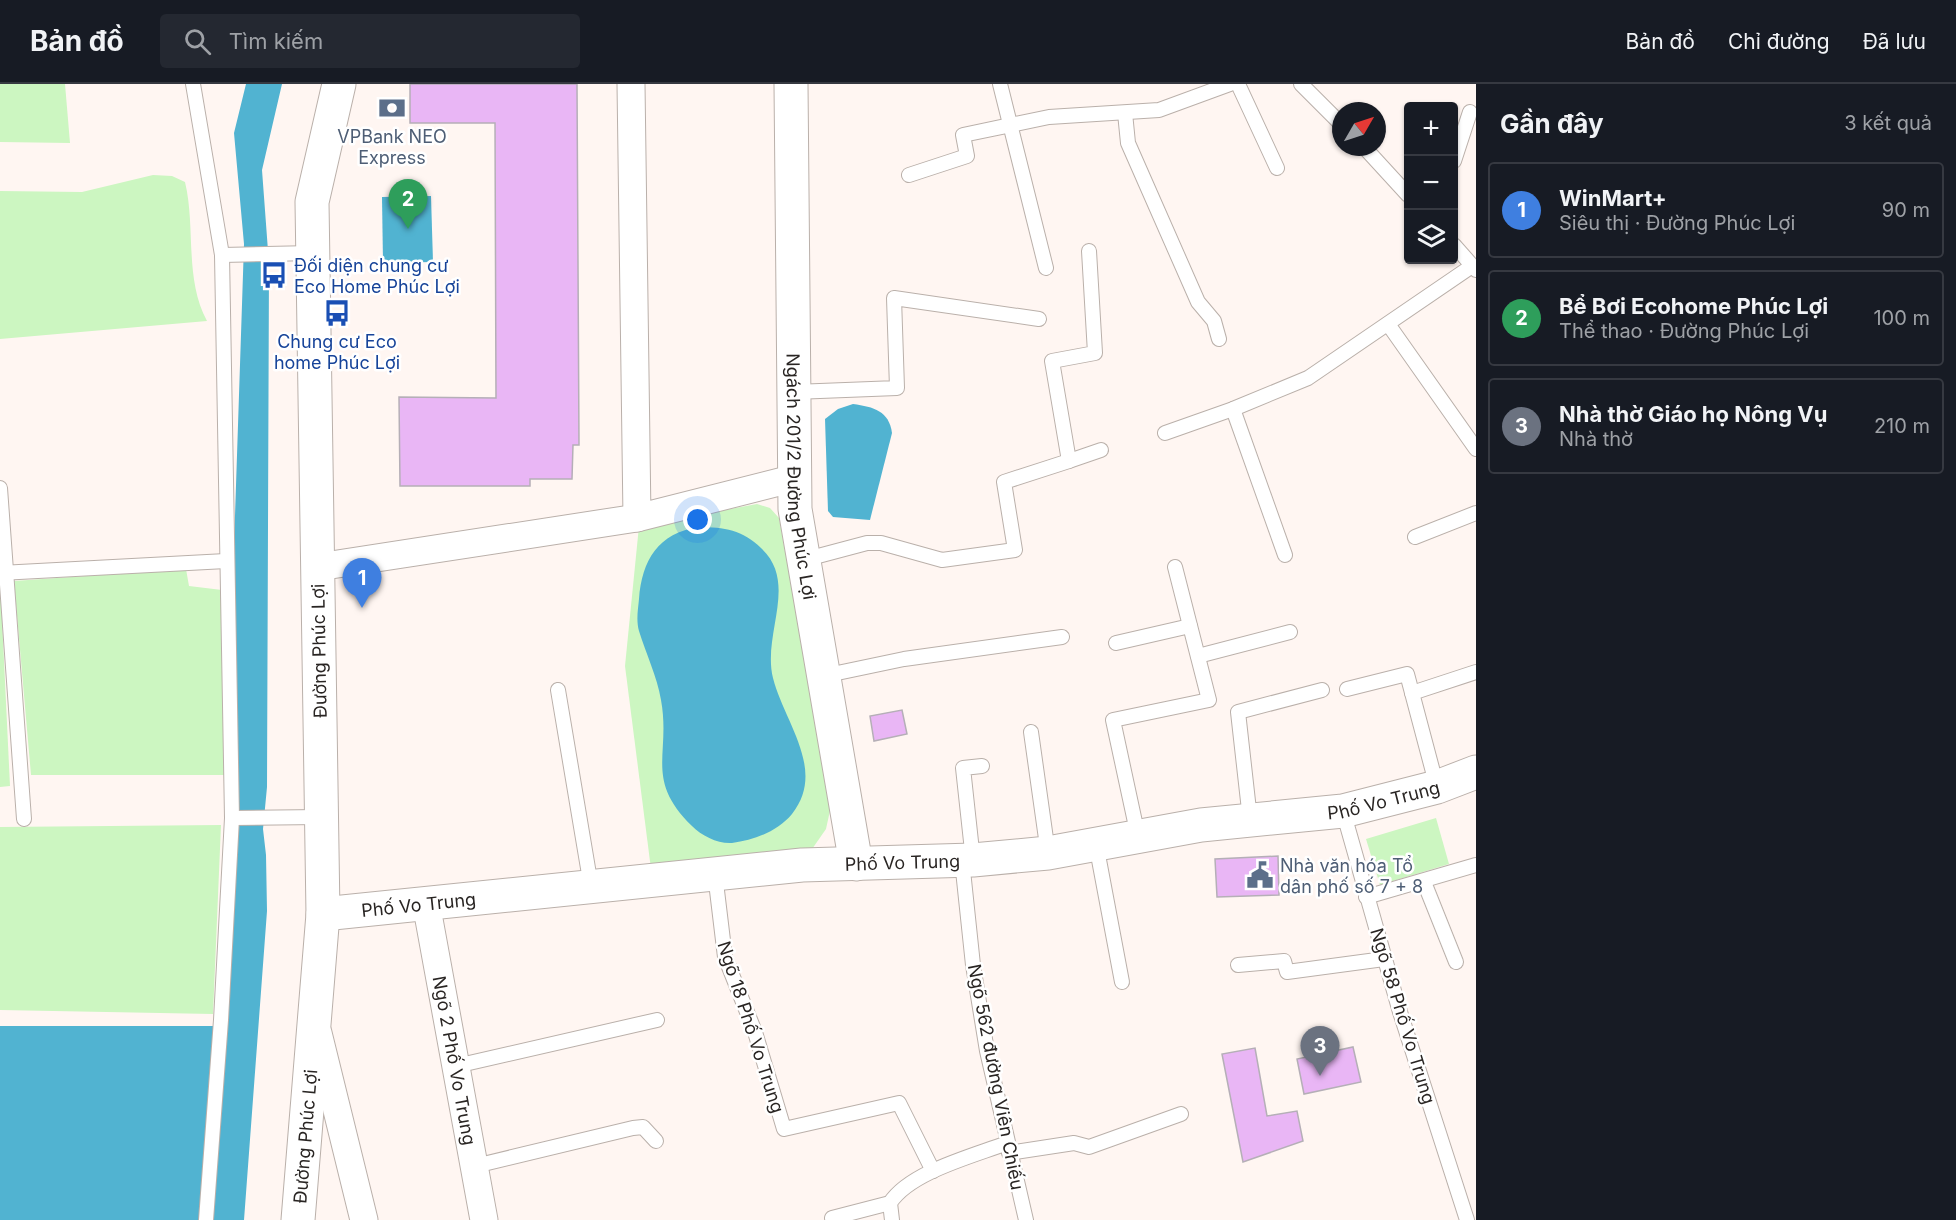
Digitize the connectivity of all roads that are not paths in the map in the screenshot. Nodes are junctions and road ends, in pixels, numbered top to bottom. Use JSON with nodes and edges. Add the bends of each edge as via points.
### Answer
{"nodes":[{"id":1,"x":193,"y":84,"type":"edge"},
{"id":2,"x":339,"y":84,"type":"edge"},
{"id":3,"x":631,"y":84,"type":"edge"},
{"id":4,"x":791,"y":84,"type":"edge"},
{"id":5,"x":999,"y":84,"type":"edge"},
{"id":6,"x":1230,"y":84,"type":"edge"},
{"id":7,"x":1238,"y":84,"type":"edge"},
{"id":8,"x":1301,"y":84,"type":"edge"},
{"id":9,"x":1470,"y":112,"type":"dead end"},
{"id":10,"x":1125,"y":113,"type":"junction"},
{"id":11,"x":1332,"y":115,"type":"edge"},
{"id":12,"x":1011,"y":125,"type":"junction"},
{"id":13,"x":1375,"y":156,"type":"edge"},
{"id":14,"x":1456,"y":156,"type":"edge"},
{"id":15,"x":1277,"y":168,"type":"dead end"},
{"id":16,"x":909,"y":175,"type":"dead end"},
{"id":17,"x":1402,"y":178,"type":"edge"},
{"id":18,"x":1458,"y":250,"type":"edge"},
{"id":19,"x":1089,"y":251,"type":"dead end"},
{"id":20,"x":313,"y":253,"type":"junction"},
{"id":21,"x":222,"y":255,"type":"junction"},
{"id":22,"x":1046,"y":268,"type":"dead end"},
{"id":23,"x":1474,"y":268,"type":"edge"},
{"id":24,"x":1039,"y":320,"type":"dead end"},
{"id":25,"x":1388,"y":324,"type":"junction"},
{"id":26,"x":1219,"y":339,"type":"dead end"},
{"id":27,"x":794,"y":392,"type":"junction"},
{"id":28,"x":1233,"y":410,"type":"junction"},
{"id":29,"x":1165,"y":433,"type":"dead end"},
{"id":30,"x":1476,"y":449,"type":"edge"},
{"id":31,"x":1101,"y":450,"type":"dead end"},
{"id":32,"x":1069,"y":460,"type":"junction"},
{"id":33,"x":795,"y":478,"type":"junction"},
{"id":34,"x":0,"y":488,"type":"edge"},
{"id":35,"x":1476,"y":513,"type":"edge"},
{"id":36,"x":637,"y":518,"type":"junction"},
{"id":37,"x":1415,"y":537,"type":"dead end"},
{"id":38,"x":1286,"y":555,"type":"dead end"},
{"id":39,"x":803,"y":560,"type":"junction"},
{"id":40,"x":226,"y":561,"type":"junction"},
{"id":41,"x":318,"y":567,"type":"junction"},
{"id":42,"x":1175,"y":567,"type":"dead end"},
{"id":43,"x":3,"y":573,"type":"edge"},
{"id":44,"x":1190,"y":626,"type":"junction"},
{"id":45,"x":1290,"y":632,"type":"dead end"},
{"id":46,"x":1062,"y":637,"type":"dead end"},
{"id":47,"x":1116,"y":643,"type":"dead end"},
{"id":48,"x":1198,"y":656,"type":"junction"},
{"id":49,"x":1476,"y":672,"type":"edge"},
{"id":50,"x":823,"y":676,"type":"junction"},
{"id":51,"x":1347,"y":689,"type":"dead end"},
{"id":52,"x":558,"y":690,"type":"dead end"},
{"id":53,"x":1322,"y":690,"type":"dead end"},
{"id":54,"x":1412,"y":693,"type":"junction"},
{"id":55,"x":1031,"y":732,"type":"dead end"},
{"id":56,"x":982,"y":766,"type":"dead end"},
{"id":57,"x":1476,"y":772,"type":"edge"},
{"id":58,"x":1437,"y":787,"type":"junction"},
{"id":59,"x":1343,"y":811,"type":"junction"},
{"id":60,"x":321,"y":817,"type":"junction"},
{"id":61,"x":233,"y":818,"type":"junction"},
{"id":62,"x":24,"y":819,"type":"dead end"},
{"id":63,"x":1250,"y":819,"type":"junction"},
{"id":64,"x":1138,"y":836,"type":"junction"},
{"id":65,"x":1096,"y":844,"type":"junction"},
{"id":66,"x":1048,"y":853,"type":"junction"},
{"id":67,"x":968,"y":861,"type":"junction"},
{"id":68,"x":856,"y":864,"type":"junction"},
{"id":69,"x":1476,"y":866,"type":"edge"},
{"id":70,"x":715,"y":874,"type":"junction"},
{"id":71,"x":1424,"y":882,"type":"junction"},
{"id":72,"x":591,"y":886,"type":"junction"},
{"id":73,"x":1366,"y":897,"type":"junction"},
{"id":74,"x":426,"y":903,"type":"junction"},
{"id":75,"x":322,"y":914,"type":"junction"},
{"id":76,"x":1384,"y":959,"type":"junction"},
{"id":77,"x":1456,"y":962,"type":"dead end"},
{"id":78,"x":1238,"y":965,"type":"dead end"},
{"id":79,"x":1122,"y":982,"type":"dead end"},
{"id":80,"x":314,"y":1018,"type":"junction"},
{"id":81,"x":657,"y":1020,"type":"dead end"},
{"id":82,"x":456,"y":1066,"type":"junction"},
{"id":83,"x":1181,"y":1114,"type":"dead end"},
{"id":84,"x":656,"y":1141,"type":"dead end"},
{"id":85,"x":1008,"y":1148,"type":"junction"},
{"id":86,"x":475,"y":1166,"type":"junction"},
{"id":87,"x":933,"y":1171,"type":"junction"},
{"id":88,"x":890,"y":1203,"type":"junction"},
{"id":89,"x":832,"y":1218,"type":"dead end"},
{"id":90,"x":206,"y":1220,"type":"edge"},
{"id":91,"x":298,"y":1220,"type":"edge"},
{"id":92,"x":364,"y":1220,"type":"edge"},
{"id":93,"x":484,"y":1220,"type":"edge"},
{"id":94,"x":892,"y":1220,"type":"edge"},
{"id":95,"x":1026,"y":1220,"type":"edge"},
{"id":96,"x":1467,"y":1220,"type":"edge"}],
"edges":[{"from":1,"to":21,"type":"lane"},
{"from":2,"to":20,"type":"street","name":"Đường Phúc Lợi","via":[[312,202]]},
{"from":3,"to":36,"type":"street"},
{"from":4,"to":27,"type":"street","name":"Ngách 201/2 Đường Phúc Lợi"},
{"from":5,"to":12,"type":"lane"},
{"from":6,"to":10,"type":"lane","via":[[1159,110]]},
{"from":7,"to":15,"type":"lane"},
{"from":8,"to":11,"type":"lane"},
{"from":9,"to":14,"type":"lane"},
{"from":10,"to":12,"type":"lane","via":[[1049,117]]},
{"from":10,"to":26,"type":"lane","via":[[1128,143],[1198,302],[1214,321]]},
{"from":12,"to":16,"type":"lane","via":[[963,135],[967,156]]},
{"from":12,"to":22,"type":"lane"},
{"from":13,"to":17,"type":"lane"},
{"from":18,"to":23,"type":"lane"},
{"from":19,"to":32,"type":"lane","via":[[1095,352],[1052,362]]},
{"from":20,"to":21,"type":"lane"},
{"from":20,"to":41,"type":"street","name":"Đường Phúc Lợi"},
{"from":21,"to":40,"type":"lane"},
{"from":23,"to":25,"type":"lane"},
{"from":24,"to":27,"type":"lane","via":[[894,298],[897,388]]},
{"from":25,"to":28,"type":"lane","via":[[1308,378]]},
{"from":25,"to":30,"type":"lane"},
{"from":27,"to":33,"type":"street","name":"Ngách 201/2 Đường Phúc Lợi"},
{"from":28,"to":29,"type":"lane"},
{"from":28,"to":38,"type":"lane"},
{"from":31,"to":32,"type":"lane"},
{"from":32,"to":39,"type":"lane","via":[[1004,482],[1015,549],[942,560],[881,543],[867,543]]},
{"from":33,"to":36,"type":"street"},
{"from":33,"to":39,"type":"street","name":"Ngách 201/2 Đường Phúc Lợi","via":[[795,509]]},
{"from":34,"to":43,"type":"lane"},
{"from":35,"to":37,"type":"lane"},
{"from":36,"to":41,"type":"street"},
{"from":39,"to":50,"type":"street","name":"Ngách 201/2 Đường Phúc Lợi"},
{"from":40,"to":43,"type":"lane"},
{"from":40,"to":61,"type":"lane"},
{"from":41,"to":60,"type":"street","name":"Đường Phúc Lợi"},
{"from":42,"to":44,"type":"lane"},
{"from":43,"to":62,"type":"lane"},
{"from":44,"to":47,"type":"lane"},
{"from":44,"to":48,"type":"lane"},
{"from":45,"to":48,"type":"lane"},
{"from":46,"to":50,"type":"lane","via":[[904,659]]},
{"from":48,"to":64,"type":"lane","via":[[1209,700],[1113,720]]},
{"from":49,"to":54,"type":"lane"},
{"from":50,"to":68,"type":"street","name":"Ngách 201/2 Đường Phúc Lợi"},
{"from":51,"to":54,"type":"lane","via":[[1407,674]]},
{"from":52,"to":72,"type":"lane"},
{"from":53,"to":63,"type":"lane","via":[[1238,712]]},
{"from":54,"to":58,"type":"lane"},
{"from":55,"to":66,"type":"lane"},
{"from":56,"to":67,"type":"lane","name":"Ngõ 562 đường Viên Chiếu","via":[[963,768]]},
{"from":57,"to":58,"type":"street","name":"Phố Vo Trung"},
{"from":58,"to":59,"type":"street","name":"Phố Vo Trung"},
{"from":59,"to":63,"type":"street","name":"Phố Vo Trung"},
{"from":59,"to":73,"type":"lane","name":"Ngõ 58 Phố Vo Trung"},
{"from":60,"to":61,"type":"lane"},
{"from":60,"to":75,"type":"street","name":"Đường Phúc Lợi"},
{"from":61,"to":90,"type":"lane"},
{"from":63,"to":64,"type":"street","name":"Phố Vo Trung"},
{"from":64,"to":65,"type":"street","name":"Phố Vo Trung"},
{"from":65,"to":66,"type":"street","name":"Phố Vo Trung"},
{"from":65,"to":79,"type":"lane"},
{"from":66,"to":67,"type":"street","name":"Phố Vo Trung"},
{"from":67,"to":68,"type":"street","name":"Phố Vo Trung"},
{"from":67,"to":85,"type":"lane","name":"Ngõ 562 đường Viên Chiếu","via":[[973,965]]},
{"from":68,"to":70,"type":"street","name":"Phố Vo Trung"},
{"from":69,"to":71,"type":"lane"},
{"from":70,"to":72,"type":"street","name":"Phố Vo Trung"},
{"from":70,"to":87,"type":"lane","name":"Ngõ 18 Phố Vo Trung","via":[[725,957],[755,1032],[784,1129],[899,1103]]},
{"from":71,"to":73,"type":"lane"},
{"from":71,"to":77,"type":"lane"},
{"from":72,"to":74,"type":"street","name":"Phố Vo Trung"},
{"from":73,"to":76,"type":"lane","name":"Ngõ 58 Phố Vo Trung"},
{"from":74,"to":75,"type":"street","name":"Phố Vo Trung"},
{"from":74,"to":82,"type":"street","name":"Ngõ 2 Phố Vo Trung"},
{"from":75,"to":80,"type":"street","name":"Đường Phúc Lợi"},
{"from":76,"to":78,"type":"lane","via":[[1287,972],[1284,961]]},
{"from":76,"to":96,"type":"lane","name":"Ngõ 58 Phố Vo Trung"},
{"from":80,"to":91,"type":"street","name":"Đường Phúc Lợi"},
{"from":80,"to":92,"type":"street"},
{"from":81,"to":82,"type":"lane"},
{"from":82,"to":86,"type":"street","name":"Ngõ 2 Phố Vo Trung"},
{"from":83,"to":85,"type":"lane","via":[[1089,1147],[1074,1143]]},
{"from":84,"to":86,"type":"lane","via":[[643,1127],[633,1128]]},
{"from":85,"to":87,"type":"lane"},
{"from":85,"to":95,"type":"lane","name":"Ngõ 562 đường Viên Chiếu"},
{"from":86,"to":93,"type":"street","name":"Ngõ 2 Phố Vo Trung"},
{"from":87,"to":88,"type":"lane"},
{"from":88,"to":89,"type":"lane"},
{"from":88,"to":94,"type":"lane"}]}
